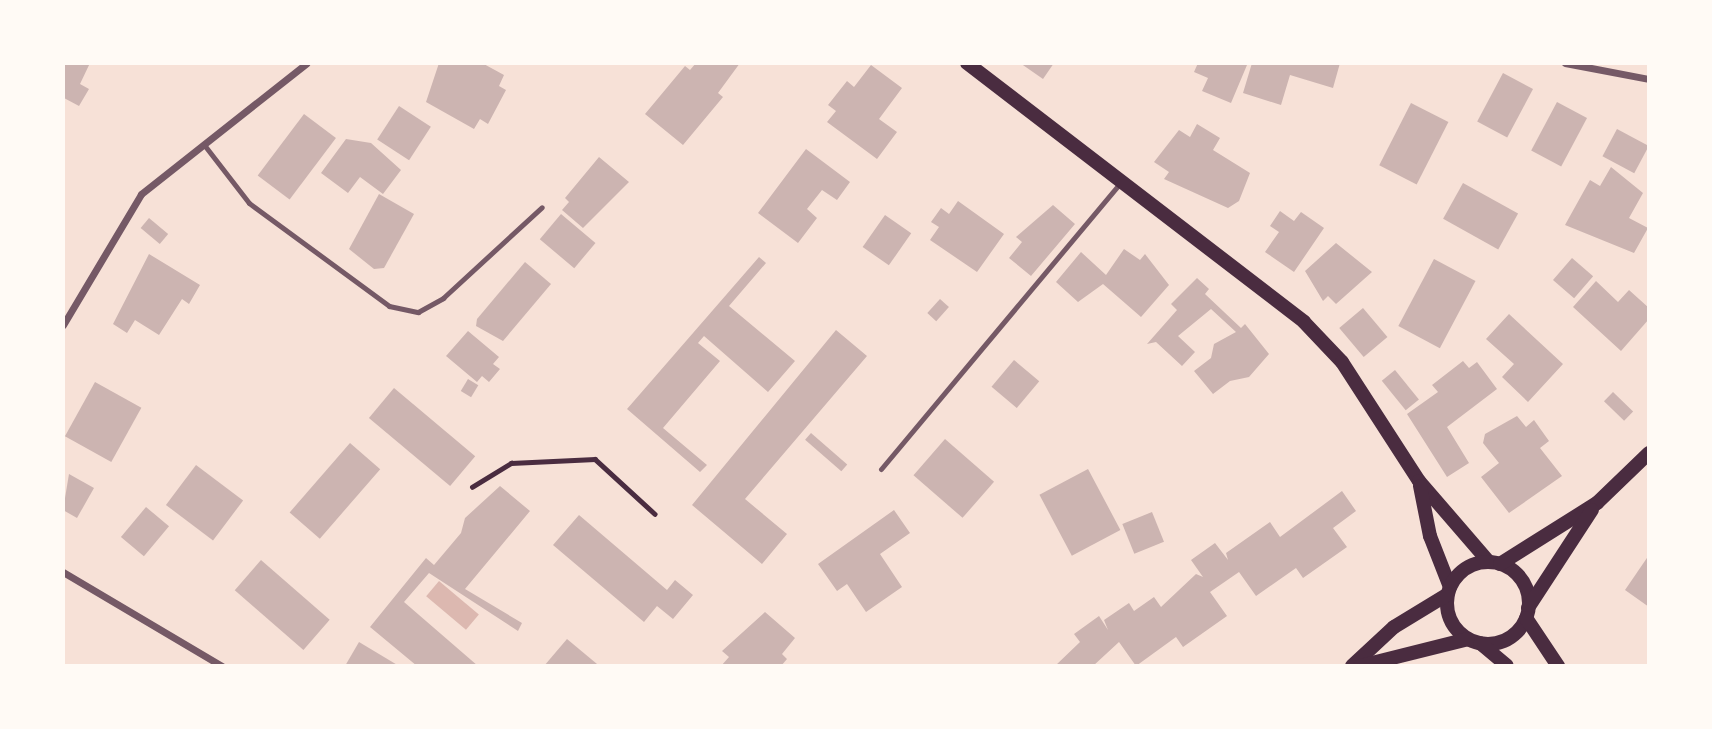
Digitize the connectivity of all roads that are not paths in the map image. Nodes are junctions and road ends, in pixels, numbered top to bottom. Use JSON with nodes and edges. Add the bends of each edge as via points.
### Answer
{"nodes":[{"id":1,"x":307,"y":63,"type":"edge"},
{"id":2,"x":967,"y":63,"type":"edge"},
{"id":3,"x":1565,"y":63,"type":"edge"},
{"id":4,"x":1649,"y":79,"type":"edge"},
{"id":5,"x":205,"y":146,"type":"junction"},
{"id":6,"x":1123,"y":179,"type":"junction"},
{"id":7,"x":542,"y":207,"type":"dead end"},
{"id":8,"x":63,"y":325,"type":"edge"},
{"id":9,"x":1649,"y":453,"type":"edge"},
{"id":10,"x":881,"y":469,"type":"dead end"},
{"id":11,"x":1419,"y":481,"type":"junction"},
{"id":12,"x":1597,"y":503,"type":"junction"},
{"id":13,"x":1495,"y":563,"type":"junction"},
{"id":14,"x":63,"y":572,"type":"edge"},
{"id":15,"x":1449,"y":590,"type":"junction"},
{"id":16,"x":1527,"y":613,"type":"junction"},
{"id":17,"x":1474,"y":641,"type":"junction"},
{"id":18,"x":222,"y":666,"type":"edge"},
{"id":19,"x":1352,"y":666,"type":"edge"},
{"id":20,"x":1360,"y":666,"type":"edge"},
{"id":21,"x":1507,"y":666,"type":"edge"},
{"id":22,"x":1558,"y":666,"type":"edge"}],
"edges":[{"from":1,"to":5,"type":"street"},
{"from":2,"to":6,"type":"main road"},
{"from":3,"to":4,"type":"street"},
{"from":5,"to":7,"type":"lane","via":[[248,203],[389,306],[418,312],[443,298]]},
{"from":5,"to":8,"type":"street","via":[[141,194]]},
{"from":6,"to":10,"type":"lane"},
{"from":6,"to":11,"type":"main road","via":[[1304,322],[1342,362]]},
{"from":9,"to":12,"type":"main road"},
{"from":11,"to":13,"type":"main road"},
{"from":11,"to":15,"type":"main road","via":[[1430,536]]},
{"from":12,"to":13,"type":"main road"},
{"from":12,"to":16,"type":"main road"},
{"from":13,"to":15,"type":"main road","via":[[1473,565]]},
{"from":13,"to":16,"type":"main road","via":[[1522,581]]},
{"from":14,"to":18,"type":"street"},
{"from":15,"to":17,"type":"main road","via":[[1451,620]]},
{"from":15,"to":19,"type":"main road","via":[[1394,627]]},
{"from":16,"to":17,"type":"main road","via":[[1508,638]]},
{"from":16,"to":22,"type":"main road"},
{"from":17,"to":20,"type":"main road"},
{"from":17,"to":21,"type":"main road"}]}
